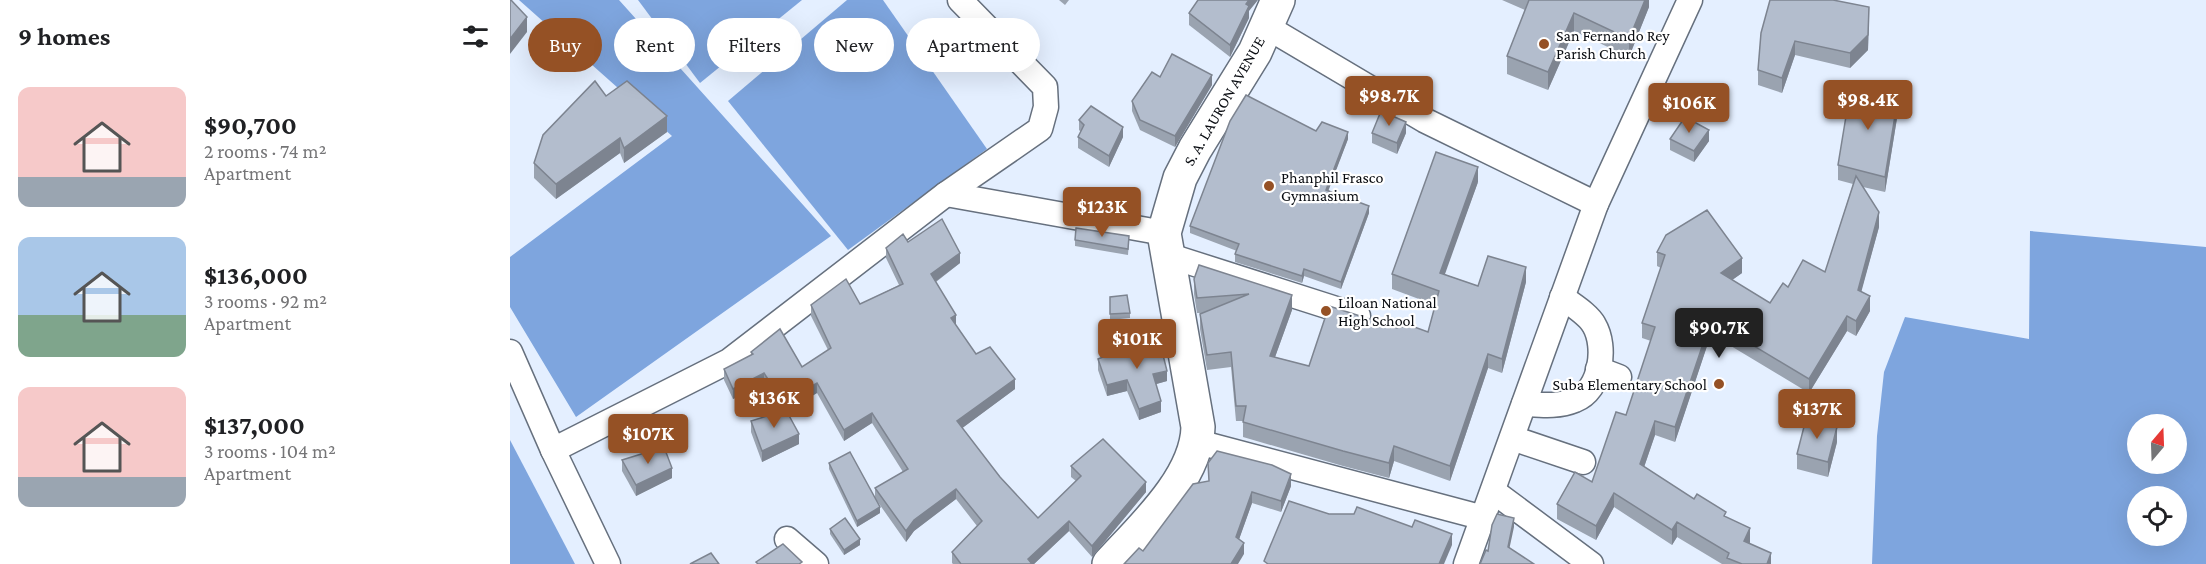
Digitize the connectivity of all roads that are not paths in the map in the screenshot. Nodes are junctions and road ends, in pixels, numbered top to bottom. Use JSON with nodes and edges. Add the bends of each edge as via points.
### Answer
{"nodes":[{"id":1,"x":960,"y":0,"type":"edge"},
{"id":2,"x":1690,"y":0,"type":"edge"},
{"id":3,"x":1272,"y":14,"type":"edge"},
{"id":4,"x":946,"y":194,"type":"junction"},
{"id":5,"x":1596,"y":204,"type":"junction"},
{"id":6,"x":1166,"y":244,"type":"junction"},
{"id":7,"x":1562,"y":297,"type":"junction"},
{"id":8,"x":1382,"y":323,"type":"edge"},
{"id":9,"x":511,"y":357,"type":"edge"},
{"id":10,"x":1524,"y":404,"type":"junction"},
{"id":11,"x":1512,"y":438,"type":"junction"},
{"id":12,"x":1198,"y":442,"type":"junction"},
{"id":13,"x":553,"y":450,"type":"junction"},
{"id":14,"x":1583,"y":462,"type":"dead end"},
{"id":15,"x":1493,"y":491,"type":"junction"},
{"id":16,"x":1484,"y":518,"type":"junction"},
{"id":17,"x":787,"y":539,"type":"dead end"},
{"id":18,"x":608,"y":564,"type":"edge"},
{"id":19,"x":816,"y":564,"type":"edge"},
{"id":20,"x":1109,"y":564,"type":"edge"},
{"id":21,"x":1466,"y":564,"type":"edge"},
{"id":22,"x":1591,"y":564,"type":"edge"}],
"edges":[{"from":1,"to":4,"type":"street","via":[[1045,87],[1046,107],[1040,129]]},
{"from":2,"to":5,"type":"street"},
{"from":3,"to":5,"type":"street","via":[[1424,120]]},
{"from":3,"to":6,"type":"highway","name":"S. A. LAURON AVENUE","via":[[1255,52],[1185,168],[1170,205]]},
{"from":4,"to":6,"type":"street"},
{"from":4,"to":13,"type":"street","via":[[729,362]]},
{"from":5,"to":7,"type":"street"},
{"from":6,"to":8,"type":"street"},
{"from":6,"to":12,"type":"highway","name":"S. A. LAURON AVENUE"},
{"from":7,"to":10,"type":"street"},
{"from":7,"to":10,"type":"street","via":[[1594,324],[1609,373],[1578,399],[1553,406]]},
{"from":9,"to":13,"type":"street"},
{"from":10,"to":11,"type":"street"},
{"from":11,"to":14,"type":"street"},
{"from":11,"to":15,"type":"street"},
{"from":12,"to":16,"type":"street"},
{"from":12,"to":20,"type":"highway","name":"S. A. LAURON AVENUE","via":[[1192,460],[1155,513]]},
{"from":13,"to":18,"type":"street"},
{"from":15,"to":16,"type":"street"},
{"from":15,"to":22,"type":"street"},
{"from":16,"to":21,"type":"street"},
{"from":17,"to":19,"type":"street"}]}
